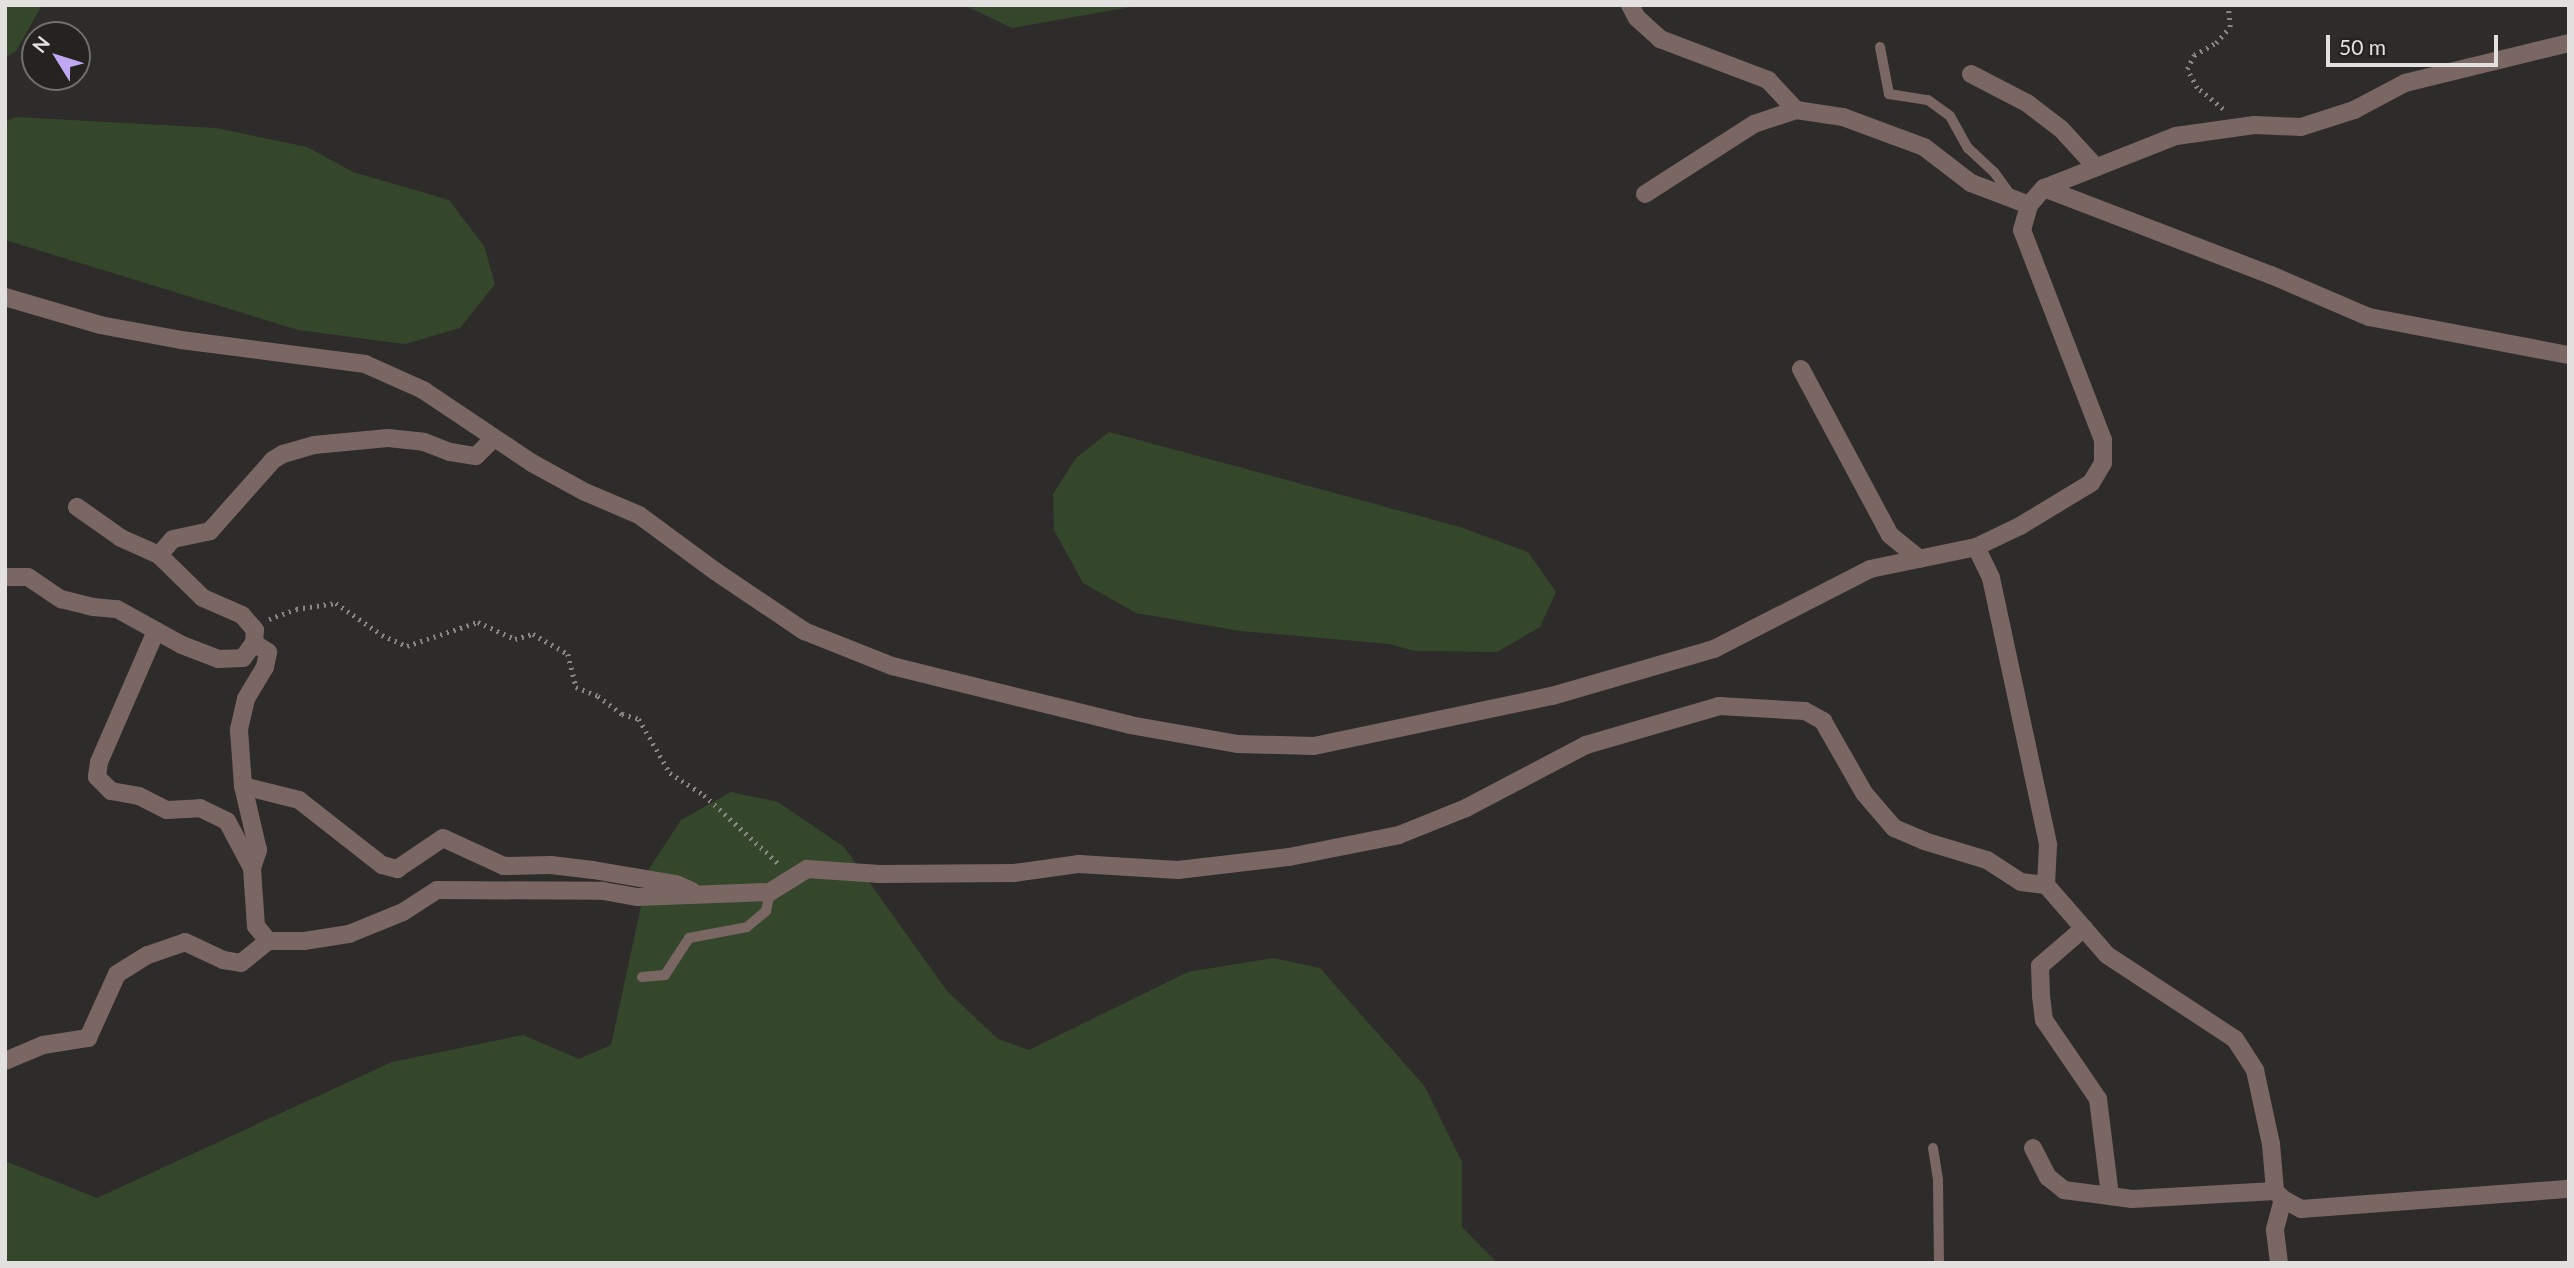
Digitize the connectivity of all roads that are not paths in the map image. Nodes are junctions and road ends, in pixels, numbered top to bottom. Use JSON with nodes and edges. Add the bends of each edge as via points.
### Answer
{"nodes":[{"id":1,"x":1630,"y":5,"type":"edge"},
{"id":2,"x":2569,"y":43,"type":"edge"},
{"id":3,"x":1880,"y":47,"type":"dead end"},
{"id":4,"x":1971,"y":75,"type":"dead end"},
{"id":5,"x":1796,"y":110,"type":"junction"},
{"id":6,"x":2096,"y":167,"type":"junction"},
{"id":7,"x":2044,"y":188,"type":"junction"},
{"id":8,"x":1645,"y":194,"type":"dead end"},
{"id":9,"x":2022,"y":202,"type":"junction"},
{"id":10,"x":5,"y":297,"type":"edge"},
{"id":11,"x":2569,"y":355,"type":"edge"},
{"id":12,"x":1801,"y":369,"type":"dead end"},
{"id":13,"x":494,"y":438,"type":"junction"},
{"id":14,"x":78,"y":507,"type":"dead end"},
{"id":15,"x":1976,"y":547,"type":"junction"},
{"id":16,"x":159,"y":555,"type":"junction"},
{"id":17,"x":1920,"y":559,"type":"junction"},
{"id":18,"x":5,"y":577,"type":"edge"},
{"id":19,"x":156,"y":631,"type":"junction"},
{"id":20,"x":252,"y":634,"type":"junction"},
{"id":21,"x":243,"y":786,"type":"junction"},
{"id":22,"x":251,"y":868,"type":"junction"},
{"id":23,"x":2046,"y":885,"type":"junction"},
{"id":24,"x":770,"y":892,"type":"junction"},
{"id":25,"x":701,"y":895,"type":"junction"},
{"id":26,"x":2084,"y":929,"type":"junction"},
{"id":27,"x":268,"y":941,"type":"junction"},
{"id":28,"x":642,"y":977,"type":"dead end"},
{"id":29,"x":5,"y":1061,"type":"edge"},
{"id":30,"x":1933,"y":1148,"type":"dead end"},
{"id":31,"x":2033,"y":1148,"type":"dead end"},
{"id":32,"x":2569,"y":1189,"type":"edge"},
{"id":33,"x":2279,"y":1195,"type":"junction"},
{"id":34,"x":2110,"y":1196,"type":"junction"},
{"id":35,"x":1939,"y":1263,"type":"edge"},
{"id":36,"x":2279,"y":1263,"type":"edge"}],
"edges":[{"from":1,"to":5,"type":"street","via":[[1637,18],[1660,38],[1769,80]]},
{"from":2,"to":6,"type":"street","via":[[2405,83],[2354,110],[2301,127],[2245,126],[2176,136]]},
{"from":3,"to":9,"type":"lane","via":[[1889,94],[1928,100],[1950,116],[1968,148]]},
{"from":4,"to":6,"type":"street","via":[[2027,103],[2061,129]]},
{"from":5,"to":8,"type":"street","via":[[1754,124]]},
{"from":5,"to":9,"type":"street","via":[[1843,117],[1924,147],[1971,183]]},
{"from":6,"to":7,"type":"street"},
{"from":7,"to":9,"type":"street"},
{"from":7,"to":11,"type":"street","via":[[2369,317]]},
{"from":9,"to":15,"type":"street","via":[[2022,230],[2103,440],[2104,463],[2091,483]]},
{"from":10,"to":13,"type":"street","via":[[127,330],[365,364],[423,390]]},
{"from":12,"to":17,"type":"street","via":[[1890,535]]},
{"from":13,"to":16,"type":"street","via":[[476,456],[388,438],[314,445],[283,454],[210,531],[173,538]]},
{"from":13,"to":17,"type":"street","via":[[585,492],[639,515],[804,631],[892,666],[1130,725],[1238,744],[1314,746],[1552,696],[1714,649],[1870,569]]},
{"from":14,"to":16,"type":"street","via":[[121,538]]},
{"from":15,"to":17,"type":"street"},
{"from":15,"to":23,"type":"street","via":[[1991,578],[2048,845]]},
{"from":16,"to":20,"type":"street","via":[[203,598],[242,615]]},
{"from":18,"to":19,"type":"street","via":[[28,577],[61,599],[117,609]]},
{"from":19,"to":20,"type":"street","via":[[218,659],[243,658]]},
{"from":19,"to":22,"type":"street","via":[[99,762],[97,777],[111,791],[138,796],[167,810],[200,808],[227,821]]},
{"from":20,"to":21,"type":"street","via":[[268,652],[265,667],[246,699],[239,730]]},
{"from":21,"to":22,"type":"street","via":[[258,850]]},
{"from":21,"to":25,"type":"street","via":[[299,800],[382,865],[397,869],[443,838],[504,866],[593,870],[676,884]]},
{"from":22,"to":27,"type":"street","via":[[256,926]]},
{"from":23,"to":24,"type":"street","via":[[2021,882],[1987,860],[1894,828],[1864,793],[1823,721],[1805,711],[1718,706],[1586,745],[1466,808],[1399,835],[1289,857],[1178,870],[1079,864],[1014,873],[880,874],[807,869]]},
{"from":23,"to":26,"type":"street"},
{"from":24,"to":25,"type":"street"},
{"from":24,"to":28,"type":"lane","via":[[766,911],[747,927],[689,938],[665,975]]},
{"from":25,"to":27,"type":"street","via":[[437,890],[403,912],[349,934]]},
{"from":26,"to":33,"type":"street","via":[[2107,955],[2235,1040],[2255,1070]]},
{"from":26,"to":34,"type":"street","via":[[2040,966],[2041,996],[2044,1020],[2098,1099]]},
{"from":27,"to":29,"type":"street","via":[[242,962],[223,960],[185,942],[148,956],[117,974],[88,1038],[43,1045]]},
{"from":30,"to":35,"type":"lane"},
{"from":31,"to":34,"type":"street","via":[[2048,1177],[2064,1190]]},
{"from":32,"to":33,"type":"street","via":[[2301,1209]]},
{"from":33,"to":34,"type":"street"},
{"from":33,"to":36,"type":"street","via":[[2275,1229]]}]}
